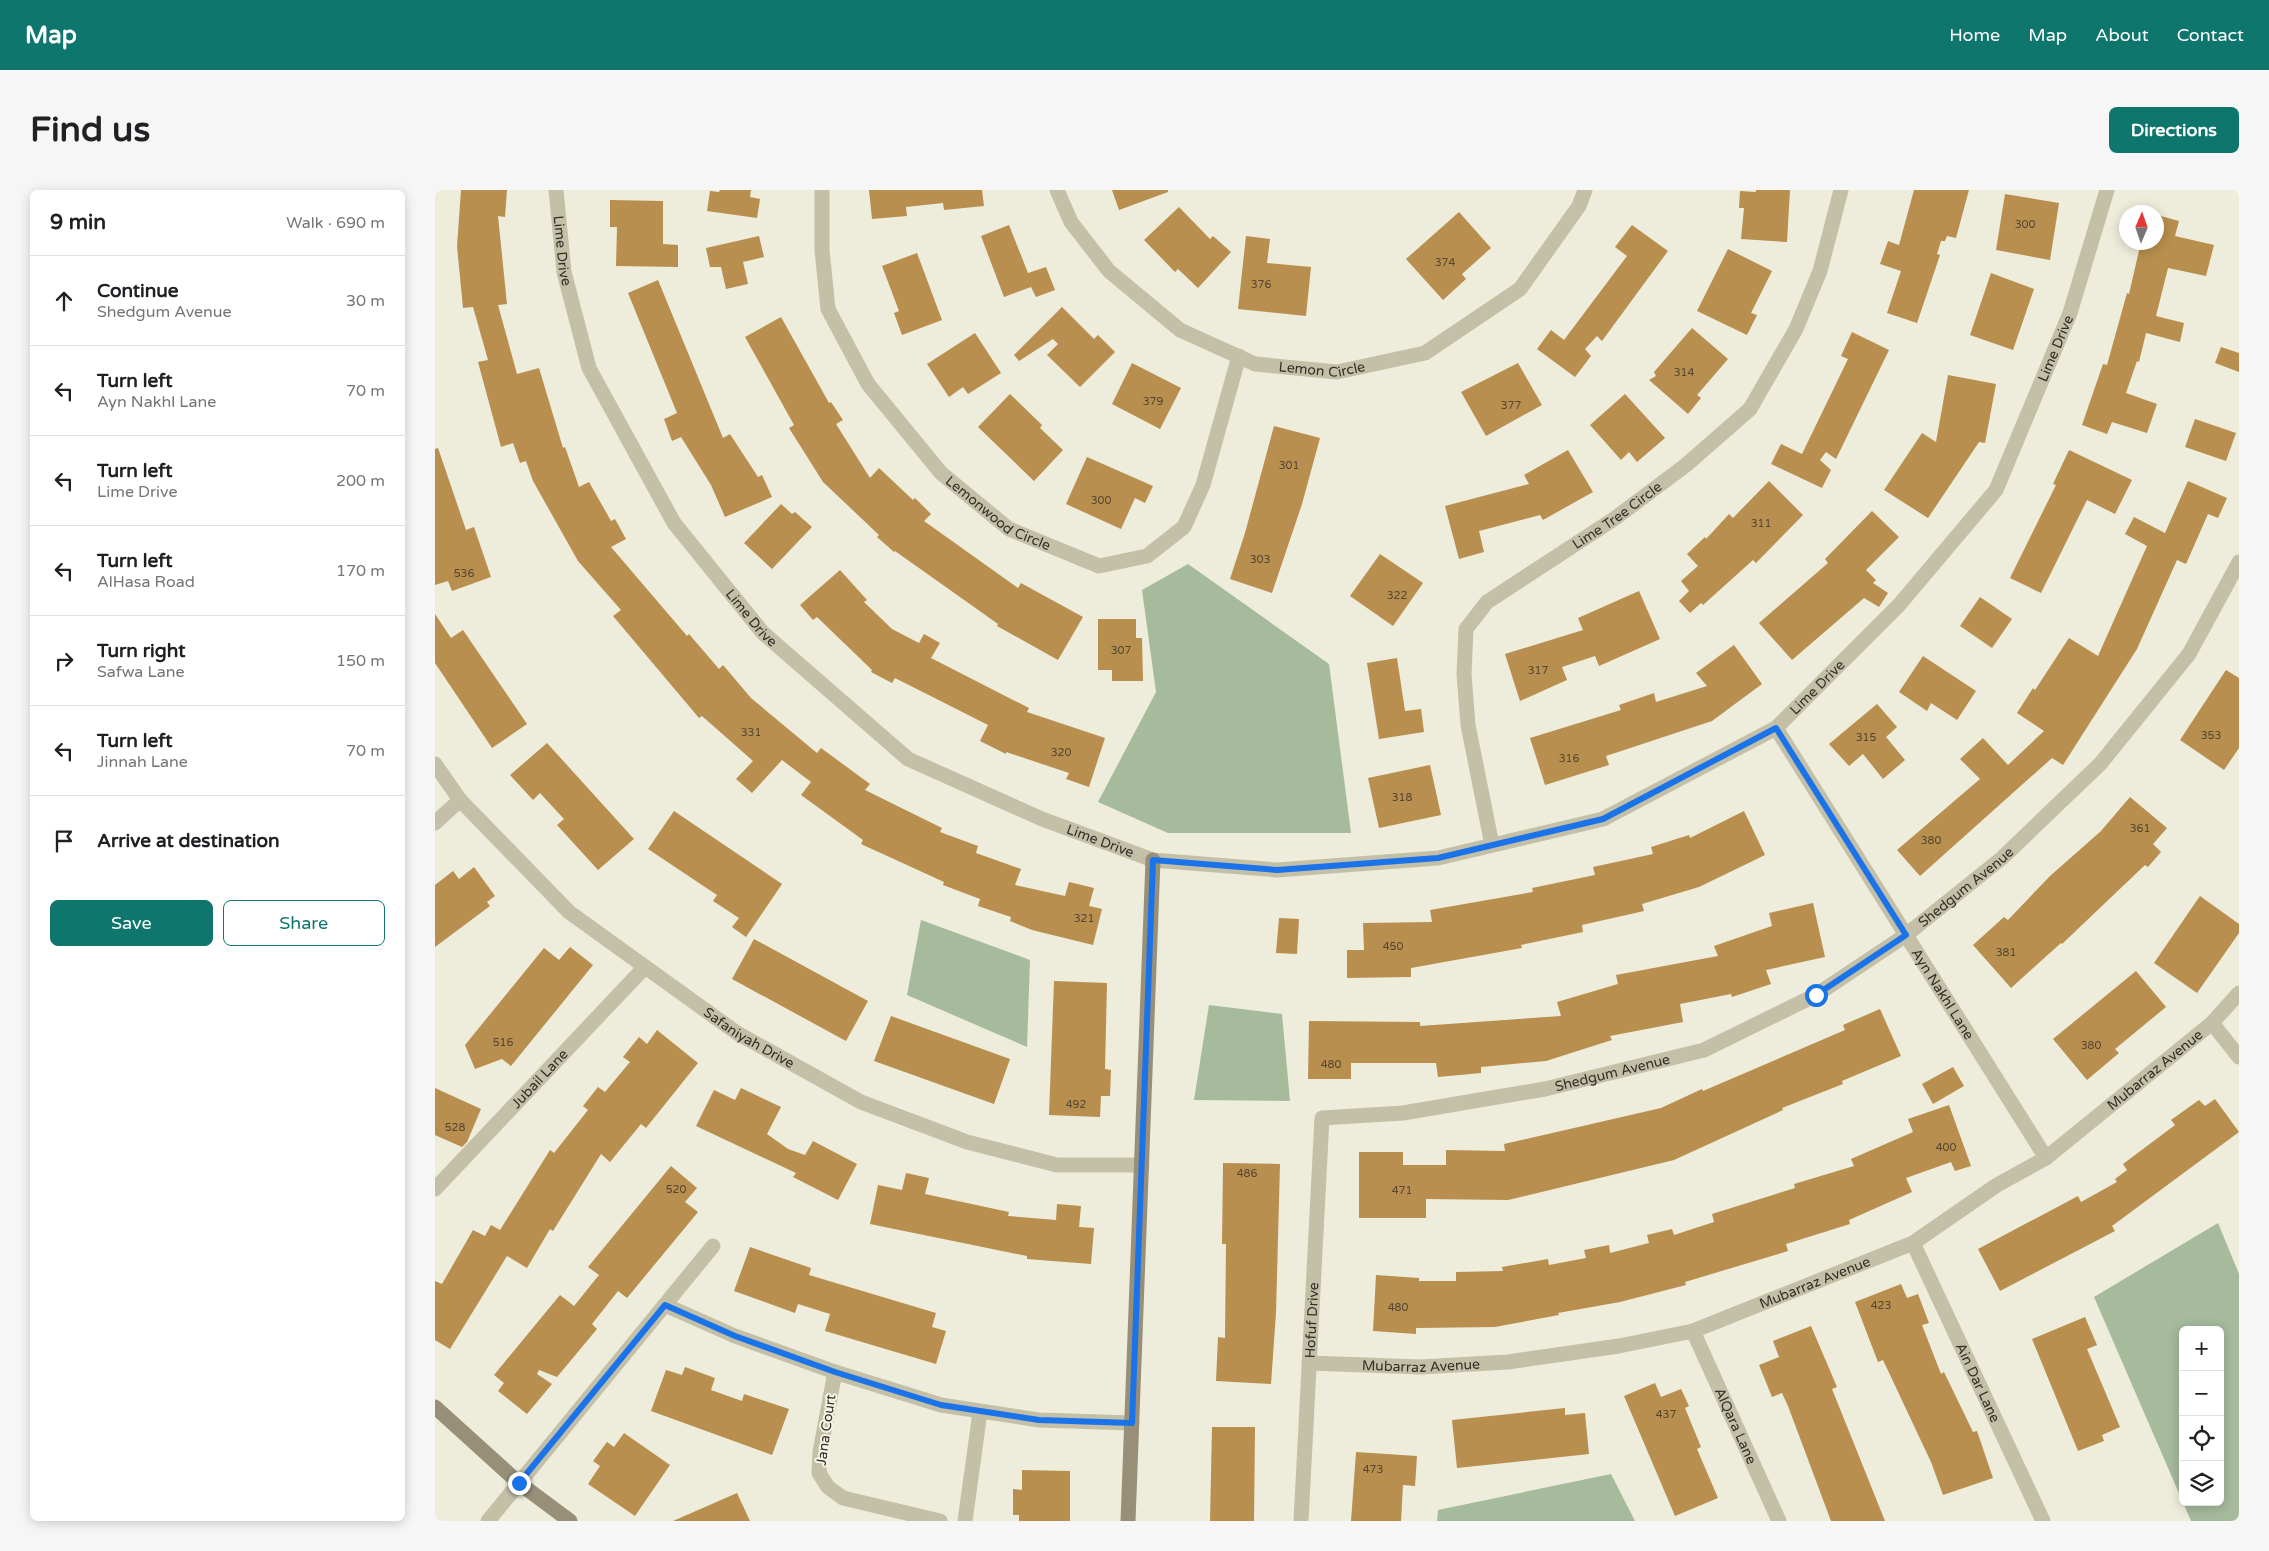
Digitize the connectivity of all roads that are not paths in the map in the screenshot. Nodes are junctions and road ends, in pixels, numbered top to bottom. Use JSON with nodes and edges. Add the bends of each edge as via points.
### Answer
{"nodes":[{"id":1,"x":556,"y":190,"type":"edge"},
{"id":2,"x":822,"y":190,"type":"edge"},
{"id":3,"x":1057,"y":190,"type":"edge"},
{"id":4,"x":1585,"y":190,"type":"edge"},
{"id":5,"x":1841,"y":190,"type":"edge"},
{"id":6,"x":2107,"y":190,"type":"edge"},
{"id":7,"x":1239,"y":356,"type":"junction"},
{"id":8,"x":1255,"y":364,"type":"junction"},
{"id":9,"x":1233,"y":376,"type":"junction"},
{"id":10,"x":2239,"y":562,"type":"edge"},
{"id":11,"x":1776,"y":728,"type":"junction"},
{"id":12,"x":435,"y":764,"type":"edge"},
{"id":13,"x":460,"y":800,"type":"junction"},
{"id":14,"x":435,"y":823,"type":"edge"},
{"id":15,"x":1492,"y":845,"type":"junction"},
{"id":16,"x":1153,"y":860,"type":"junction"},
{"id":17,"x":1906,"y":935,"type":"junction"},
{"id":18,"x":644,"y":968,"type":"junction"},
{"id":19,"x":2239,"y":993,"type":"edge"},
{"id":20,"x":2212,"y":1023,"type":"junction"},
{"id":21,"x":2239,"y":1057,"type":"edge"},
{"id":22,"x":1322,"y":1118,"type":"joint"},
{"id":23,"x":2046,"y":1158,"type":"junction"},
{"id":24,"x":1142,"y":1165,"type":"junction"},
{"id":25,"x":435,"y":1189,"type":"edge"},
{"id":26,"x":1913,"y":1243,"type":"junction"},
{"id":27,"x":713,"y":1246,"type":"dead end"},
{"id":28,"x":665,"y":1305,"type":"junction"},
{"id":29,"x":1693,"y":1331,"type":"junction"},
{"id":30,"x":1309,"y":1363,"type":"junction"},
{"id":31,"x":835,"y":1372,"type":"junction"},
{"id":32,"x":435,"y":1407,"type":"edge"},
{"id":33,"x":980,"y":1412,"type":"junction"},
{"id":34,"x":1132,"y":1423,"type":"junction"},
{"id":35,"x":519,"y":1483,"type":"junction"},
{"id":36,"x":488,"y":1521,"type":"edge"},
{"id":37,"x":570,"y":1521,"type":"edge"},
{"id":38,"x":940,"y":1521,"type":"edge"},
{"id":39,"x":965,"y":1521,"type":"edge"},
{"id":40,"x":1128,"y":1521,"type":"edge"},
{"id":41,"x":1301,"y":1521,"type":"edge"},
{"id":42,"x":1779,"y":1521,"type":"edge"},
{"id":43,"x":2043,"y":1521,"type":"edge"}],
"edges":[{"from":1,"to":16,"type":"street","name":"Lime Drive","via":[[564,272],[589,368],[674,523],[763,633],[908,759],[1042,819]]},
{"from":2,"to":9,"type":"street","name":"Lemonwood Circle","via":[[821,250],[828,309],[868,384],[941,473],[1009,529],[1099,566],[1147,556],[1185,527],[1203,485]]},
{"from":3,"to":7,"type":"street","name":"Lemon Circle","via":[[1071,222],[1109,271],[1180,330]]},
{"from":4,"to":8,"type":"street","name":"Lemon Circle","via":[[1579,206],[1520,288],[1425,353],[1337,372]]},
{"from":5,"to":15,"type":"street","name":"Lime Tree Circle","via":[[1820,271],[1795,329],[1750,409],[1686,466],[1614,519],[1487,602],[1466,629],[1468,724]]},
{"from":6,"to":11,"type":"street","name":"Lime Drive","via":[[2070,313],[1996,490],[1899,605]]},
{"from":7,"to":8,"type":"street","name":"Lemon Circle"},
{"from":7,"to":9,"type":"street","name":"Lemonwood Circle"},
{"from":8,"to":9,"type":"street"},
{"from":10,"to":17,"type":"street","name":"Shedgum Avenue","via":[[2189,654],[2101,763],[2002,858]]},
{"from":11,"to":15,"type":"street","name":"Lime Drive","via":[[1603,819]]},
{"from":11,"to":17,"type":"street","name":"Ayn Nakhl Lane"},
{"from":12,"to":13,"type":"street","name":"Safaniyah Drive"},
{"from":13,"to":14,"type":"street"},
{"from":13,"to":18,"type":"street","name":"Safaniyah Drive","via":[[569,912]]},
{"from":15,"to":16,"type":"street","name":"Lime Drive","via":[[1438,858],[1277,870]]},
{"from":16,"to":24,"type":"main road"},
{"from":17,"to":22,"type":"street","name":"Shedgum Avenue","via":[[1816,995],[1704,1050],[1545,1090],[1403,1113]]},
{"from":17,"to":23,"type":"street","name":"Ayn Nakhl Lane"},
{"from":18,"to":24,"type":"street","name":"Safaniyah Drive","via":[[737,1033],[861,1102],[967,1142],[1057,1165]]},
{"from":18,"to":25,"type":"street","name":"Jubail Lane"},
{"from":19,"to":20,"type":"street","name":"Mubarraz Avenue"},
{"from":20,"to":21,"type":"street"},
{"from":20,"to":23,"type":"street","name":"Mubarraz Avenue"},
{"from":22,"to":30,"type":"street","name":"Hofuf Drive"},
{"from":23,"to":26,"type":"street","name":"Mubarraz Avenue","via":[[1997,1185]]},
{"from":24,"to":34,"type":"main road"},
{"from":26,"to":29,"type":"street","name":"Mubarraz Avenue"},
{"from":26,"to":43,"type":"street","name":"Ain Dar Lane"},
{"from":27,"to":28,"type":"street"},
{"from":28,"to":31,"type":"street","via":[[735,1336]]},
{"from":28,"to":35,"type":"street"},
{"from":29,"to":30,"type":"street","name":"Mubarraz Avenue","via":[[1619,1346],[1508,1362],[1421,1367]]},
{"from":29,"to":42,"type":"street","name":"AlQara Lane"},
{"from":30,"to":41,"type":"street","name":"Hofuf Drive"},
{"from":31,"to":33,"type":"street","via":[[941,1405]]},
{"from":31,"to":38,"type":"street","name":"Jana Court","via":[[820,1452],[819,1473],[828,1487],[843,1498]]},
{"from":32,"to":35,"type":"main road"},
{"from":33,"to":34,"type":"street","via":[[1039,1420]]},
{"from":33,"to":39,"type":"street"},
{"from":34,"to":40,"type":"main road"},
{"from":35,"to":36,"type":"street"},
{"from":35,"to":37,"type":"main road"}]}
